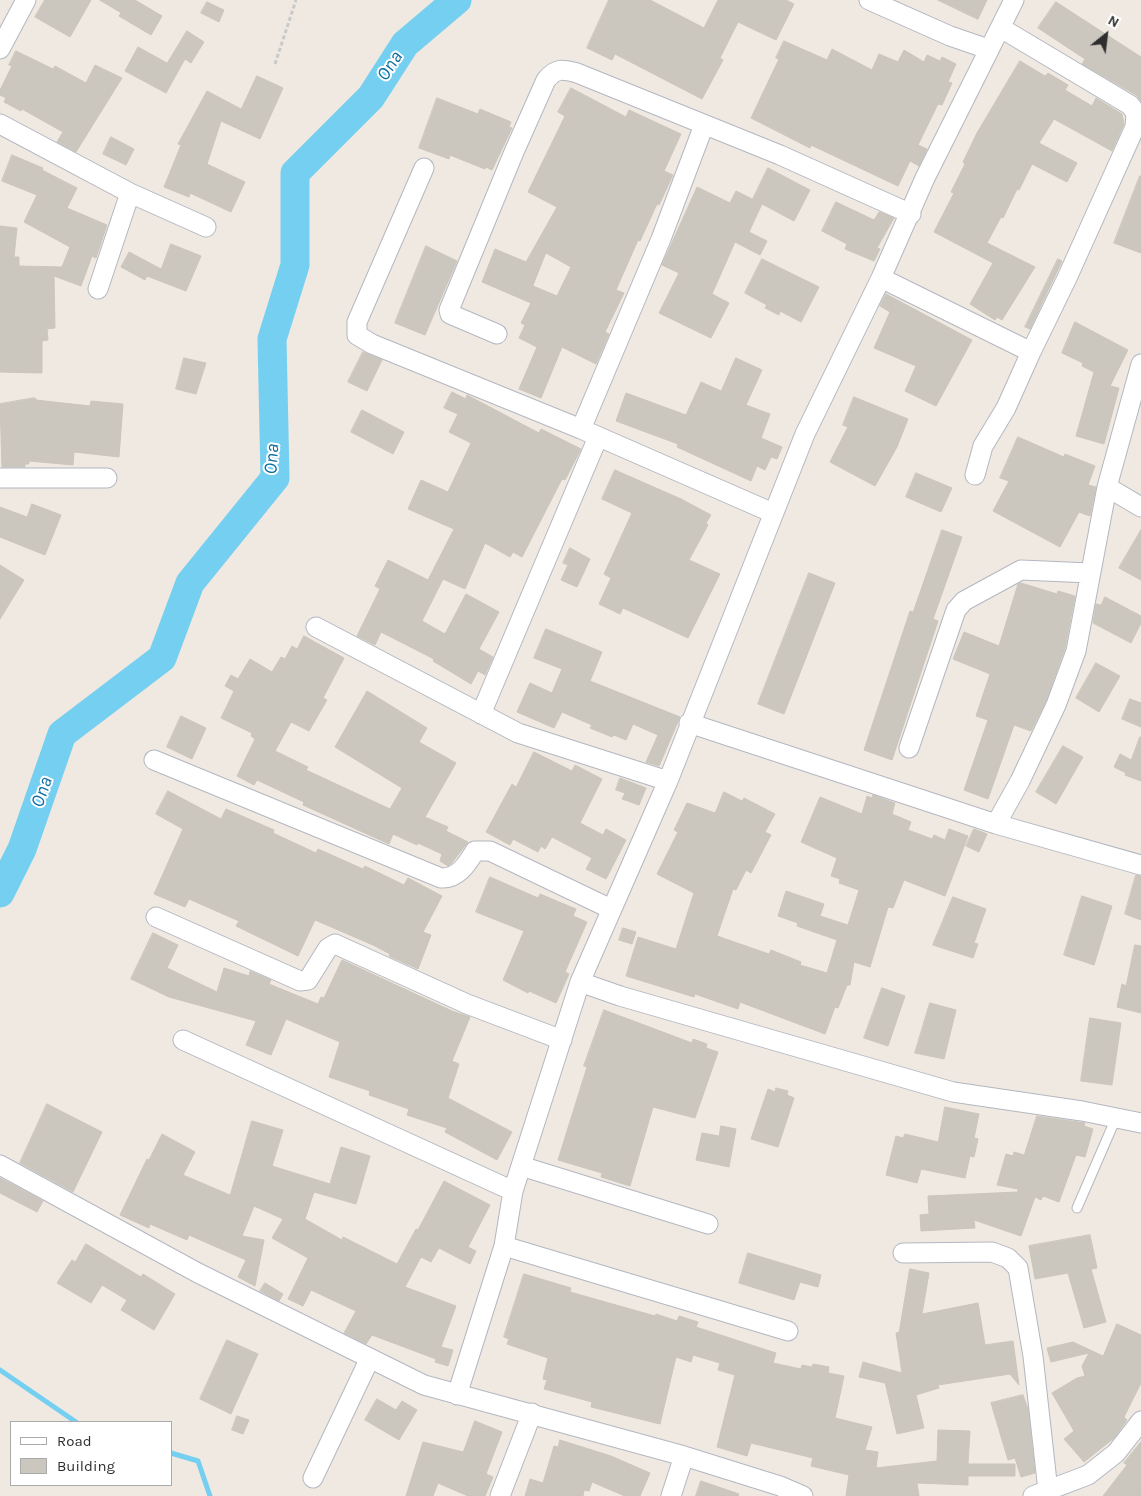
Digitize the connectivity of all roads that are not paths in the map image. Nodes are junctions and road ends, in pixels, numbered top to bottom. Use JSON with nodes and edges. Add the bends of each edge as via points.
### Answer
{"nodes":[{"id":1,"x":26,"y":0,"type":"edge"},
{"id":2,"x":869,"y":0,"type":"edge"},
{"id":3,"x":1014,"y":0,"type":"edge"},
{"id":4,"x":1001,"y":28,"type":"junction"},
{"id":5,"x":0,"y":49,"type":"edge"},
{"id":6,"x":988,"y":49,"type":"junction"},
{"id":7,"x":0,"y":124,"type":"edge"},
{"id":8,"x":704,"y":125,"type":"junction"},
{"id":9,"x":424,"y":168,"type":"dead end"},
{"id":10,"x":130,"y":192,"type":"junction"},
{"id":11,"x":911,"y":214,"type":"junction"},
{"id":12,"x":206,"y":228,"type":"dead end"},
{"id":13,"x":882,"y":278,"type":"junction"},
{"id":14,"x":98,"y":289,"type":"dead end"},
{"id":15,"x":497,"y":334,"type":"dead end"},
{"id":16,"x":1030,"y":352,"type":"junction"},
{"id":17,"x":1141,"y":364,"type":"edge"},
{"id":18,"x":581,"y":430,"type":"junction"},
{"id":19,"x":598,"y":437,"type":"junction"},
{"id":20,"x":975,"y":475,"type":"dead end"},
{"id":21,"x":0,"y":478,"type":"edge"},
{"id":22,"x":107,"y":478,"type":"dead end"},
{"id":23,"x":1107,"y":487,"type":"junction"},
{"id":24,"x":1141,"y":507,"type":"edge"},
{"id":25,"x":773,"y":513,"type":"junction"},
{"id":26,"x":1090,"y":573,"type":"junction"},
{"id":27,"x":316,"y":627,"type":"dead end"},
{"id":28,"x":481,"y":714,"type":"junction"},
{"id":29,"x":689,"y":723,"type":"junction"},
{"id":30,"x":909,"y":748,"type":"dead end"},
{"id":31,"x":154,"y":760,"type":"dead end"},
{"id":32,"x":668,"y":781,"type":"junction"},
{"id":33,"x":996,"y":824,"type":"junction"},
{"id":34,"x":1141,"y":865,"type":"edge"},
{"id":35,"x":611,"y":909,"type":"junction"},
{"id":36,"x":156,"y":917,"type":"dead end"},
{"id":37,"x":580,"y":982,"type":"junction"},
{"id":38,"x":183,"y":1040,"type":"dead end"},
{"id":39,"x":562,"y":1040,"type":"junction"},
{"id":40,"x":1116,"y":1118,"type":"junction"},
{"id":41,"x":1141,"y":1123,"type":"edge"},
{"id":42,"x":0,"y":1165,"type":"edge"},
{"id":43,"x":522,"y":1166,"type":"junction"},
{"id":44,"x":513,"y":1191,"type":"junction"},
{"id":45,"x":1077,"y":1208,"type":"dead end"},
{"id":46,"x":708,"y":1224,"type":"dead end"},
{"id":47,"x":504,"y":1246,"type":"junction"},
{"id":48,"x":903,"y":1253,"type":"dead end"},
{"id":49,"x":788,"y":1331,"type":"dead end"},
{"id":50,"x":370,"y":1358,"type":"junction"},
{"id":51,"x":457,"y":1395,"type":"junction"},
{"id":52,"x":532,"y":1413,"type":"junction"},
{"id":53,"x":1141,"y":1421,"type":"edge"},
{"id":54,"x":684,"y":1456,"type":"junction"},
{"id":55,"x":313,"y":1478,"type":"dead end"},
{"id":56,"x":1040,"y":1493,"type":"edge"},
{"id":57,"x":500,"y":1496,"type":"edge"},
{"id":58,"x":671,"y":1496,"type":"edge"},
{"id":59,"x":803,"y":1496,"type":"edge"}],
"edges":[{"from":1,"to":5,"type":"street"},
{"from":2,"to":6,"type":"street"},
{"from":3,"to":4,"type":"street"},
{"from":4,"to":6,"type":"street"},
{"from":4,"to":16,"type":"street","via":[[1130,105],[1136,113],[1135,127],[1068,278]]},
{"from":6,"to":11,"type":"street","via":[[925,178]]},
{"from":7,"to":10,"type":"street"},
{"from":8,"to":11,"type":"street"},
{"from":8,"to":15,"type":"street","via":[[577,73],[562,69],[553,71],[514,152],[449,310],[456,318]]},
{"from":8,"to":18,"type":"street","via":[[661,239]]},
{"from":9,"to":18,"type":"street","via":[[357,322],[357,335]]},
{"from":10,"to":12,"type":"street"},
{"from":10,"to":14,"type":"street"},
{"from":11,"to":13,"type":"street"},
{"from":13,"to":16,"type":"street"},
{"from":13,"to":25,"type":"street","via":[[805,434]]},
{"from":16,"to":20,"type":"street","via":[[1006,408],[983,446]]},
{"from":17,"to":23,"type":"street"},
{"from":18,"to":19,"type":"street"},
{"from":19,"to":25,"type":"street"},
{"from":19,"to":28,"type":"street"},
{"from":21,"to":22,"type":"street"},
{"from":23,"to":24,"type":"street"},
{"from":23,"to":26,"type":"street"},
{"from":25,"to":29,"type":"street"},
{"from":26,"to":30,"type":"street","via":[[1021,570],[964,601],[956,610]]},
{"from":26,"to":33,"type":"street","via":[[1076,651],[1056,705]]},
{"from":27,"to":28,"type":"street"},
{"from":28,"to":32,"type":"street","via":[[518,733]]},
{"from":29,"to":32,"type":"street"},
{"from":29,"to":33,"type":"street"},
{"from":31,"to":35,"type":"street","via":[[441,878],[464,869],[475,851],[490,851]]},
{"from":32,"to":35,"type":"street"},
{"from":33,"to":34,"type":"street"},
{"from":35,"to":37,"type":"street"},
{"from":36,"to":39,"type":"street","via":[[300,981],[308,980],[328,948],[335,944],[467,1004]]},
{"from":37,"to":39,"type":"street"},
{"from":37,"to":40,"type":"street","via":[[953,1092]]},
{"from":38,"to":44,"type":"street"},
{"from":39,"to":43,"type":"street"},
{"from":40,"to":41,"type":"street"},
{"from":40,"to":45,"type":"lane"},
{"from":42,"to":50,"type":"street","via":[[198,1273]]},
{"from":43,"to":44,"type":"street"},
{"from":43,"to":46,"type":"street"},
{"from":44,"to":47,"type":"street"},
{"from":47,"to":49,"type":"street"},
{"from":47,"to":51,"type":"street"},
{"from":48,"to":56,"type":"street","via":[[992,1252],[1008,1258],[1018,1268],[1033,1356]]},
{"from":50,"to":51,"type":"street","via":[[424,1385]]},
{"from":50,"to":55,"type":"street"},
{"from":51,"to":52,"type":"street"},
{"from":52,"to":54,"type":"street"},
{"from":52,"to":57,"type":"street"},
{"from":53,"to":56,"type":"street","via":[[1116,1453],[1088,1475]]},
{"from":54,"to":58,"type":"street"},
{"from":54,"to":59,"type":"street"}]}
